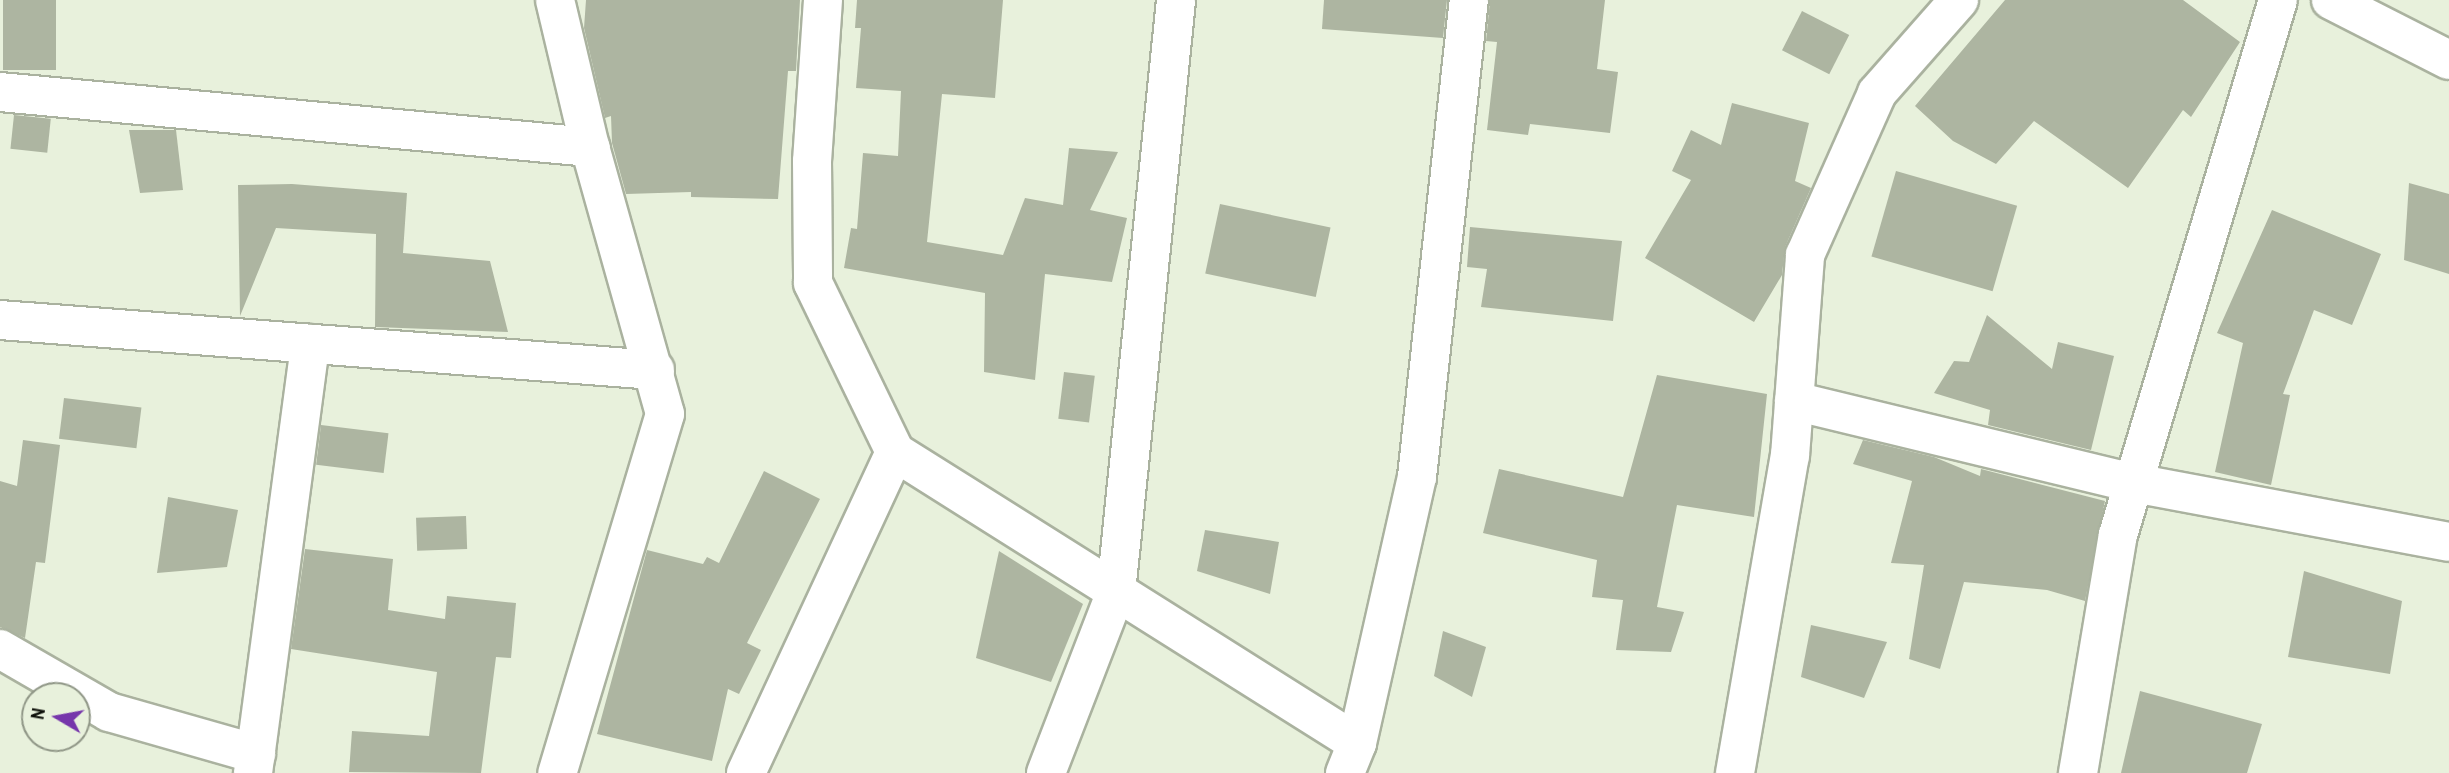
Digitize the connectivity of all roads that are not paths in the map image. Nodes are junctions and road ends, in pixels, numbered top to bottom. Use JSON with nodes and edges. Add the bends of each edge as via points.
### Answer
{"nodes":[{"id":1,"x":555,"y":0,"type":"edge"},
{"id":2,"x":822,"y":0,"type":"edge"},
{"id":3,"x":1176,"y":0,"type":"edge"},
{"id":4,"x":1469,"y":0,"type":"edge"},
{"id":5,"x":1959,"y":0,"type":"edge"},
{"id":6,"x":2278,"y":0,"type":"edge"},
{"id":7,"x":2331,"y":0,"type":"edge"},
{"id":8,"x":2449,"y":60,"type":"edge"},
{"id":9,"x":4,"y":99,"type":"edge"},
{"id":10,"x":590,"y":147,"type":"junction"},
{"id":11,"x":0,"y":320,"type":"edge"},
{"id":12,"x":310,"y":344,"type":"junction"},
{"id":13,"x":655,"y":370,"type":"junction"},
{"id":14,"x":1794,"y":401,"type":"junction"},
{"id":15,"x":895,"y":452,"type":"junction"},
{"id":16,"x":2134,"y":483,"type":"junction"},
{"id":17,"x":2449,"y":542,"type":"edge"},
{"id":18,"x":1116,"y":592,"type":"junction"},
{"id":19,"x":0,"y":649,"type":"edge"},
{"id":20,"x":1351,"y":758,"type":"edge"},
{"id":21,"x":254,"y":763,"type":"edge"},
{"id":22,"x":557,"y":773,"type":"edge"},
{"id":23,"x":746,"y":773,"type":"edge"},
{"id":24,"x":1046,"y":773,"type":"edge"},
{"id":25,"x":1735,"y":773,"type":"edge"},
{"id":26,"x":2078,"y":773,"type":"edge"}],
"edges":[{"from":1,"to":10,"type":"street"},
{"from":2,"to":15,"type":"street","via":[[812,161],[813,283]]},
{"from":3,"to":18,"type":"street"},
{"from":4,"to":20,"type":"street","via":[[1417,477]]},
{"from":5,"to":14,"type":"street","via":[[1877,93],[1805,255]]},
{"from":6,"to":16,"type":"street"},
{"from":7,"to":8,"type":"street"},
{"from":9,"to":10,"type":"street"},
{"from":10,"to":13,"type":"street"},
{"from":11,"to":12,"type":"street"},
{"from":12,"to":13,"type":"street"},
{"from":12,"to":21,"type":"street"},
{"from":13,"to":22,"type":"street","via":[[665,414]]},
{"from":14,"to":16,"type":"street"},
{"from":14,"to":25,"type":"street","via":[[1790,456]]},
{"from":15,"to":18,"type":"street"},
{"from":15,"to":23,"type":"street"},
{"from":16,"to":17,"type":"street"},
{"from":16,"to":26,"type":"street","via":[[2118,535]]},
{"from":18,"to":20,"type":"street"},
{"from":18,"to":24,"type":"street"},
{"from":19,"to":21,"type":"street","via":[[109,712]]}]}
